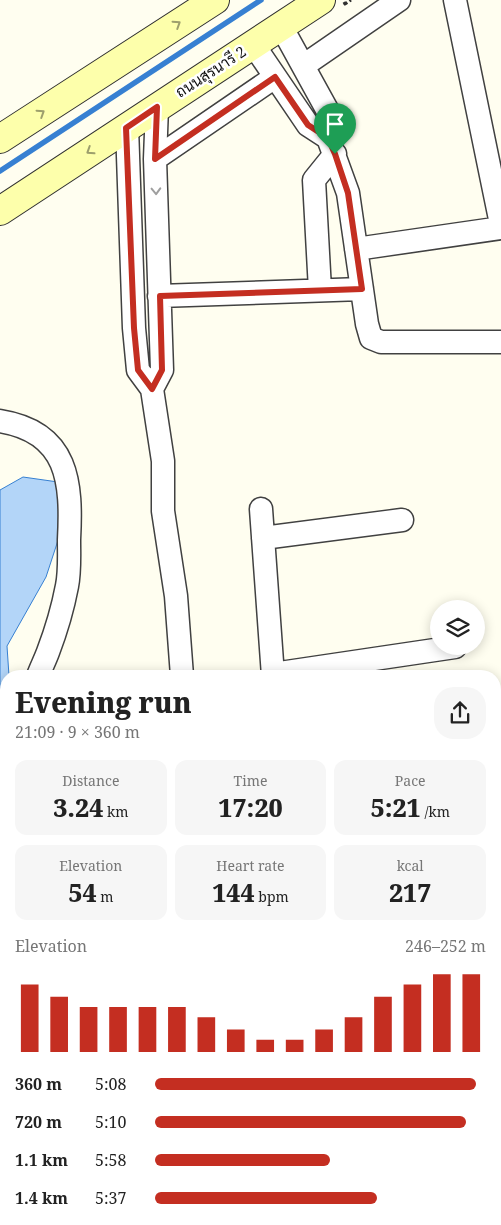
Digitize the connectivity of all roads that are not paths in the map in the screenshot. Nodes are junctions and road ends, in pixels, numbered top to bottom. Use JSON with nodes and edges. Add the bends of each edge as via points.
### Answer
{"nodes":[{"id":1,"x":215,"y":0,"type":"edge"},
{"id":2,"x":399,"y":0,"type":"edge"},
{"id":3,"x":455,"y":0,"type":"edge"},
{"id":4,"x":333,"y":2,"type":"edge"},
{"id":5,"x":281,"y":26,"type":"junction"},
{"id":6,"x":253,"y":44,"type":"junction"},
{"id":7,"x":303,"y":66,"type":"junction"},
{"id":8,"x":275,"y":77,"type":"junction"},
{"id":9,"x":157,"y":107,"type":"junction"},
{"id":10,"x":126,"y":128,"type":"junction"},
{"id":11,"x":0,"y":139,"type":"edge"},
{"id":12,"x":332,"y":146,"type":"junction"},
{"id":13,"x":155,"y":159,"type":"junction"},
{"id":14,"x":0,"y":211,"type":"edge"},
{"id":15,"x":501,"y":224,"type":"edge"},
{"id":16,"x":501,"y":228,"type":"edge"},
{"id":17,"x":356,"y":249,"type":"junction"},
{"id":18,"x":362,"y":289,"type":"junction"},
{"id":19,"x":320,"y":290,"type":"junction"},
{"id":20,"x":160,"y":296,"type":"junction"},
{"id":21,"x":501,"y":342,"type":"edge"},
{"id":22,"x":152,"y":389,"type":"junction"},
{"id":23,"x":0,"y":421,"type":"edge"},
{"id":24,"x":261,"y":509,"type":"dead end"},
{"id":25,"x":402,"y":520,"type":"dead end"},
{"id":26,"x":263,"y":538,"type":"junction"},
{"id":27,"x":430,"y":652,"type":"edge"},
{"id":28,"x":40,"y":670,"type":"edge"},
{"id":29,"x":182,"y":670,"type":"edge"},
{"id":30,"x":273,"y":670,"type":"edge"},
{"id":31,"x":307,"y":670,"type":"edge"}],
"edges":[{"from":11,"to":1,"type":"main road","one_way":true},
{"from":2,"to":7,"type":"street"},
{"from":3,"to":15,"type":"street"},
{"from":4,"to":5,"type":"main road","name":"ถนนสุรนารี 2"},
{"from":5,"to":6,"type":"main road","name":"ถนนสุรนารี 2"},
{"from":5,"to":7,"type":"street"},
{"from":6,"to":8,"type":"street"},
{"from":6,"to":9,"type":"main road","name":"ถนนสุรนารี 2"},
{"from":7,"to":12,"type":"street","via":[[330,115]]},
{"from":8,"to":12,"type":"street","via":[[308,125]]},
{"from":8,"to":13,"type":"street"},
{"from":9,"to":10,"type":"main road","name":"ถนนสุรนารี 2"},
{"from":9,"to":13,"type":"street"},
{"from":10,"to":14,"type":"main road","name":"ถนนสุรนารี 2","one_way":true},
{"from":10,"to":22,"type":"street","via":[[138,370]]},
{"from":12,"to":17,"type":"street","via":[[348,193]]},
{"from":12,"to":19,"type":"street","via":[[314,180]]},
{"from":13,"to":20,"type":"street","one_way":true},
{"from":16,"to":17,"type":"street"},
{"from":17,"to":18,"type":"street"},
{"from":18,"to":19,"type":"street"},
{"from":18,"to":21,"type":"street","via":[[371,338],[381,342]]},
{"from":19,"to":20,"type":"street"},
{"from":20,"to":22,"type":"street","via":[[162,370]]},
{"from":22,"to":29,"type":"street","via":[[163,461],[163,511],[176,596]]},
{"from":23,"to":28,"type":"street","via":[[30,430],[55,451],[64,466],[71,505],[68,584]]},
{"from":24,"to":26,"type":"street"},
{"from":25,"to":26,"type":"street"},
{"from":26,"to":30,"type":"street"},
{"from":27,"to":31,"type":"street"}]}
